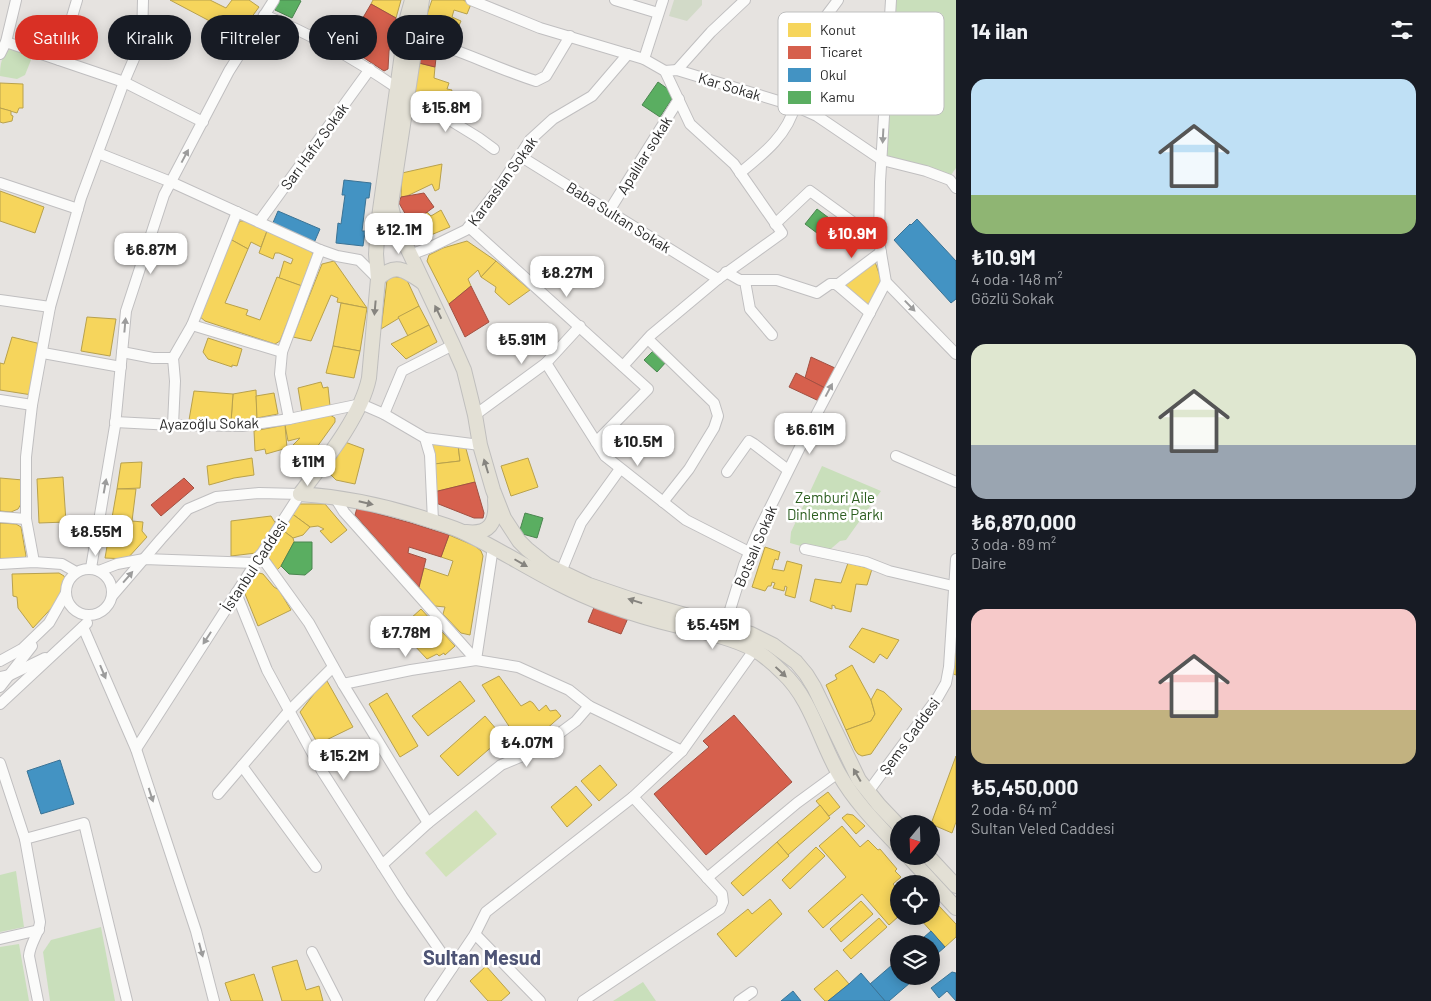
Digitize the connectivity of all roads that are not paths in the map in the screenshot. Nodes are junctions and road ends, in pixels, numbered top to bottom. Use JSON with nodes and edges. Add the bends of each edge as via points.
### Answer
{"nodes":[{"id":1,"x":16,"y":0,"type":"edge"},
{"id":2,"x":77,"y":0,"type":"edge"},
{"id":3,"x":143,"y":0,"type":"edge"},
{"id":4,"x":274,"y":0,"type":"edge"},
{"id":5,"x":412,"y":0,"type":"edge"},
{"id":6,"x":422,"y":0,"type":"edge"},
{"id":7,"x":471,"y":0,"type":"edge"},
{"id":8,"x":615,"y":0,"type":"edge"},
{"id":9,"x":663,"y":0,"type":"edge"},
{"id":10,"x":745,"y":0,"type":"edge"},
{"id":11,"x":838,"y":0,"type":"edge"},
{"id":12,"x":830,"y":12,"type":"edge"},
{"id":13,"x":658,"y":13,"type":"junction"},
{"id":14,"x":72,"y":15,"type":"edge"},
{"id":15,"x":264,"y":15,"type":"edge"},
{"id":16,"x":419,"y":15,"type":"edge"},
{"id":17,"x":299,"y":30,"type":"edge"},
{"id":18,"x":570,"y":36,"type":"junction"},
{"id":19,"x":6,"y":42,"type":"junction"},
{"id":20,"x":15,"y":45,"type":"edge"},
{"id":21,"x":463,"y":52,"type":"edge"},
{"id":22,"x":0,"y":54,"type":"edge"},
{"id":23,"x":628,"y":54,"type":"junction"},
{"id":24,"x":644,"y":59,"type":"junction"},
{"id":25,"x":59,"y":60,"type":"edge"},
{"id":26,"x":235,"y":60,"type":"edge"},
{"id":27,"x":412,"y":60,"type":"edge"},
{"id":28,"x":370,"y":69,"type":"junction"},
{"id":29,"x":677,"y":70,"type":"junction"},
{"id":30,"x":665,"y":72,"type":"junction"},
{"id":31,"x":124,"y":82,"type":"junction"},
{"id":32,"x":397,"y":88,"type":"junction"},
{"id":33,"x":679,"y":100,"type":"junction"},
{"id":34,"x":778,"y":101,"type":"edge"},
{"id":35,"x":406,"y":103,"type":"junction"},
{"id":36,"x":792,"y":115,"type":"edge"},
{"id":37,"x":815,"y":115,"type":"edge"},
{"id":38,"x":885,"y":115,"type":"edge"},
{"id":39,"x":203,"y":122,"type":"junction"},
{"id":40,"x":494,"y":149,"type":"dead end"},
{"id":41,"x":98,"y":153,"type":"junction"},
{"id":42,"x":520,"y":156,"type":"junction"},
{"id":43,"x":882,"y":160,"type":"junction"},
{"id":44,"x":740,"y":173,"type":"junction"},
{"id":45,"x":954,"y":180,"type":"edge"},
{"id":46,"x":171,"y":182,"type":"junction"},
{"id":47,"x":0,"y":183,"type":"edge"},
{"id":48,"x":78,"y":210,"type":"junction"},
{"id":49,"x":609,"y":211,"type":"junction"},
{"id":50,"x":236,"y":212,"type":"junction"},
{"id":51,"x":259,"y":222,"type":"junction"},
{"id":52,"x":775,"y":224,"type":"junction"},
{"id":53,"x":469,"y":227,"type":"junction"},
{"id":54,"x":879,"y":241,"type":"junction"},
{"id":55,"x":320,"y":250,"type":"junction"},
{"id":56,"x":881,"y":252,"type":"junction"},
{"id":57,"x":410,"y":255,"type":"junction"},
{"id":58,"x":722,"y":275,"type":"junction"},
{"id":59,"x":378,"y":279,"type":"junction"},
{"id":60,"x":744,"y":280,"type":"junction"},
{"id":61,"x":422,"y":282,"type":"junction"},
{"id":62,"x":886,"y":282,"type":"junction"},
{"id":63,"x":838,"y":285,"type":"junction"},
{"id":64,"x":0,"y":300,"type":"edge"},
{"id":65,"x":50,"y":307,"type":"junction"},
{"id":66,"x":870,"y":313,"type":"junction"},
{"id":67,"x":192,"y":325,"type":"junction"},
{"id":68,"x":580,"y":326,"type":"junction"},
{"id":69,"x":772,"y":335,"type":"dead end"},
{"id":70,"x":648,"y":339,"type":"junction"},
{"id":71,"x":453,"y":345,"type":"junction"},
{"id":72,"x":122,"y":352,"type":"junction"},
{"id":73,"x":282,"y":352,"type":"junction"},
{"id":74,"x":43,"y":353,"type":"junction"},
{"id":75,"x":956,"y":354,"type":"edge"},
{"id":76,"x":173,"y":358,"type":"junction"},
{"id":77,"x":546,"y":363,"type":"junction"},
{"id":78,"x":623,"y":366,"type":"junction"},
{"id":79,"x":121,"y":367,"type":"junction"},
{"id":80,"x":0,"y":400,"type":"edge"},
{"id":81,"x":361,"y":404,"type":"junction"},
{"id":82,"x":32,"y":405,"type":"junction"},
{"id":83,"x":384,"y":414,"type":"junction"},
{"id":84,"x":475,"y":415,"type":"junction"},
{"id":85,"x":289,"y":419,"type":"junction"},
{"id":86,"x":115,"y":422,"type":"junction"},
{"id":87,"x":173,"y":425,"type":"junction"},
{"id":88,"x":425,"y":438,"type":"junction"},
{"id":89,"x":596,"y":442,"type":"junction"},
{"id":90,"x":480,"y":445,"type":"junction"},
{"id":91,"x":896,"y":456,"type":"dead end"},
{"id":92,"x":323,"y":463,"type":"junction"},
{"id":93,"x":620,"y":469,"type":"junction"},
{"id":94,"x":788,"y":470,"type":"junction"},
{"id":95,"x":727,"y":472,"type":"dead end"},
{"id":96,"x":956,"y":482,"type":"edge"},
{"id":97,"x":494,"y":490,"type":"junction"},
{"id":98,"x":300,"y":494,"type":"junction"},
{"id":99,"x":334,"y":496,"type":"junction"},
{"id":100,"x":663,"y":502,"type":"junction"},
{"id":101,"x":0,"y":517,"type":"edge"},
{"id":102,"x":26,"y":519,"type":"junction"},
{"id":103,"x":433,"y":521,"type":"junction"},
{"id":104,"x":462,"y":531,"type":"junction"},
{"id":105,"x":493,"y":547,"type":"junction"},
{"id":106,"x":805,"y":549,"type":"dead end"},
{"id":107,"x":749,"y":552,"type":"junction"},
{"id":108,"x":144,"y":559,"type":"junction"},
{"id":109,"x":258,"y":559,"type":"junction"},
{"id":110,"x":956,"y":559,"type":"edge"},
{"id":111,"x":34,"y":562,"type":"junction"},
{"id":112,"x":0,"y":564,"type":"edge"},
{"id":113,"x":95,"y":570,"type":"junction"},
{"id":114,"x":76,"y":572,"type":"junction"},
{"id":115,"x":561,"y":572,"type":"junction"},
{"id":116,"x":954,"y":591,"type":"edge"},
{"id":117,"x":66,"y":593,"type":"junction"},
{"id":118,"x":236,"y":593,"type":"junction"},
{"id":119,"x":112,"y":596,"type":"junction"},
{"id":120,"x":98,"y":613,"type":"junction"},
{"id":121,"x":48,"y":623,"type":"junction"},
{"id":122,"x":725,"y":626,"type":"junction"},
{"id":123,"x":83,"y":627,"type":"junction"},
{"id":124,"x":758,"y":644,"type":"junction"},
{"id":125,"x":55,"y":654,"type":"junction"},
{"id":126,"x":476,"y":660,"type":"junction"},
{"id":127,"x":0,"y":661,"type":"edge"},
{"id":128,"x":333,"y":667,"type":"junction"},
{"id":129,"x":5,"y":676,"type":"edge"},
{"id":130,"x":343,"y":684,"type":"junction"},
{"id":131,"x":0,"y":687,"type":"edge"},
{"id":132,"x":0,"y":704,"type":"edge"},
{"id":133,"x":590,"y":706,"type":"junction"},
{"id":134,"x":290,"y":711,"type":"junction"},
{"id":135,"x":136,"y":749,"type":"junction"},
{"id":136,"x":682,"y":751,"type":"junction"},
{"id":137,"x":0,"y":762,"type":"edge"},
{"id":138,"x":242,"y":766,"type":"junction"},
{"id":139,"x":838,"y":773,"type":"junction"},
{"id":140,"x":868,"y":792,"type":"junction"},
{"id":141,"x":218,"y":794,"type":"dead end"},
{"id":142,"x":633,"y":797,"type":"junction"},
{"id":143,"x":890,"y":816,"type":"edge"},
{"id":144,"x":428,"y":822,"type":"junction"},
{"id":145,"x":890,"y":837,"type":"edge"},
{"id":146,"x":25,"y":839,"type":"junction"},
{"id":147,"x":382,"y":865,"type":"junction"},
{"id":148,"x":916,"y":865,"type":"edge"},
{"id":149,"x":936,"y":865,"type":"edge"},
{"id":150,"x":316,"y":868,"type":"dead end"},
{"id":151,"x":707,"y":878,"type":"junction"},
{"id":152,"x":956,"y":886,"type":"edge"},
{"id":153,"x":956,"y":908,"type":"edge"},
{"id":154,"x":39,"y":930,"type":"junction"},
{"id":155,"x":475,"y":934,"type":"junction"},
{"id":156,"x":0,"y":939,"type":"edge"},
{"id":157,"x":312,"y":952,"type":"dead end"},
{"id":158,"x":452,"y":968,"type":"junction"},
{"id":159,"x":752,"y":992,"type":"dead end"},
{"id":160,"x":38,"y":1001,"type":"edge"},
{"id":161,"x":127,"y":1001,"type":"edge"},
{"id":162,"x":214,"y":1001,"type":"edge"},
{"id":163,"x":337,"y":1001,"type":"edge"},
{"id":164,"x":430,"y":1001,"type":"edge"},
{"id":165,"x":540,"y":1001,"type":"edge"},
{"id":166,"x":583,"y":1001,"type":"edge"},
{"id":167,"x":740,"y":1001,"type":"edge"}],
"edges":[{"from":1,"to":19,"type":"street"},
{"from":2,"to":14,"type":"street"},
{"from":3,"to":31,"type":"street","via":[[142,40]]},
{"from":4,"to":15,"type":"street"},
{"from":5,"to":32,"type":"main road","name":"İstanbul Caddesi"},
{"from":6,"to":16,"type":"main road"},
{"from":7,"to":18,"type":"street","via":[[540,28]]},
{"from":8,"to":13,"type":"street"},
{"from":9,"to":13,"type":"street"},
{"from":10,"to":29,"type":"street"},
{"from":11,"to":12,"type":"street"},
{"from":13,"to":24,"type":"street"},
{"from":17,"to":28,"type":"street"},
{"from":18,"to":21,"type":"street","via":[[546,76],[536,81]]},
{"from":18,"to":23,"type":"street"},
{"from":19,"to":20,"type":"street"},
{"from":19,"to":22,"type":"street"},
{"from":23,"to":24,"type":"street"},
{"from":23,"to":42,"type":"street","name":"Karaaslan Sokak","via":[[592,96],[552,119],[530,140]]},
{"from":24,"to":30,"type":"street"},
{"from":25,"to":31,"type":"street"},
{"from":26,"to":39,"type":"street"},
{"from":27,"to":35,"type":"main road"},
{"from":28,"to":32,"type":"street"},
{"from":28,"to":51,"type":"street","name":"Sarı Hafız Sokak"},
{"from":29,"to":30,"type":"street","name":"Kar Sokak"},
{"from":29,"to":34,"type":"street","name":"Kar Sokak"},
{"from":30,"to":33,"type":"street"},
{"from":31,"to":39,"type":"street"},
{"from":31,"to":41,"type":"street"},
{"from":32,"to":59,"type":"main road","name":"İstanbul Caddesi","via":[[376,239]]},
{"from":33,"to":44,"type":"street","via":[[690,124]]},
{"from":33,"to":49,"type":"street","name":"Apalılar sokak"},
{"from":35,"to":40,"type":"street","via":[[440,114]]},
{"from":35,"to":57,"type":"main road","via":[[392,206],[395,222]]},
{"from":36,"to":44,"type":"street","via":[[776,141]]},
{"from":37,"to":43,"type":"street","name":"Kar Sokak"},
{"from":38,"to":43,"type":"street","one_way":true},
{"from":46,"to":39,"type":"street","one_way":true},
{"from":41,"to":46,"type":"street"},
{"from":41,"to":48,"type":"street"},
{"from":42,"to":49,"type":"street","name":"Baba Sultan Sokak"},
{"from":42,"to":53,"type":"street","name":"Karaaslan Sokak"},
{"from":43,"to":45,"type":"street"},
{"from":43,"to":54,"type":"street"},
{"from":44,"to":52,"type":"street"},
{"from":46,"to":50,"type":"street"},
{"from":72,"to":46,"type":"street","one_way":true,"via":[[126,311]]},
{"from":47,"to":48,"type":"street"},
{"from":48,"to":65,"type":"street"},
{"from":49,"to":58,"type":"street","name":"Baba Sultan Sokak"},
{"from":50,"to":51,"type":"street"},
{"from":50,"to":67,"type":"street"},
{"from":51,"to":55,"type":"street"},
{"from":52,"to":54,"type":"street","via":[[810,191]]},
{"from":52,"to":58,"type":"street","via":[[782,233]]},
{"from":53,"to":57,"type":"street","name":"Karaaslan Sokak"},
{"from":53,"to":68,"type":"street"},
{"from":54,"to":56,"type":"street"},
{"from":55,"to":59,"type":"street","via":[[359,260]]},
{"from":55,"to":73,"type":"street"},
{"from":56,"to":62,"type":"street"},
{"from":56,"to":63,"type":"street"},
{"from":57,"to":61,"type":"main road"},
{"from":58,"to":60,"type":"street","name":"Baba Sultan Sokak"},
{"from":58,"to":70,"type":"street"},
{"from":59,"to":61,"type":"main road","via":[[393,268]]},
{"from":59,"to":81,"type":"main road","name":"İstanbul Caddesi","one_way":true,"via":[[369,378]]},
{"from":60,"to":63,"type":"street","via":[[778,280],[817,293],[830,284]]},
{"from":60,"to":69,"type":"street","via":[[750,309]]},
{"from":71,"to":61,"type":"main road","one_way":true},
{"from":62,"to":66,"type":"street","name":"Botsalı Sokak"},
{"from":62,"to":75,"type":"street","one_way":true},
{"from":63,"to":66,"type":"street"},
{"from":64,"to":65,"type":"street"},
{"from":65,"to":74,"type":"street"},
{"from":94,"to":66,"type":"street","name":"Botsalı Sokak","one_way":true},
{"from":67,"to":73,"type":"street"},
{"from":67,"to":76,"type":"street"},
{"from":68,"to":77,"type":"street"},
{"from":68,"to":78,"type":"street"},
{"from":70,"to":78,"type":"street"},
{"from":70,"to":100,"type":"street","via":[[714,403],[718,416],[689,469]]},
{"from":71,"to":83,"type":"street","via":[[402,371]]},
{"from":71,"to":84,"type":"main road","via":[[464,370]]},
{"from":72,"to":76,"type":"street"},
{"from":72,"to":79,"type":"street"},
{"from":73,"to":85,"type":"street","via":[[280,374]]},
{"from":74,"to":79,"type":"street"},
{"from":74,"to":82,"type":"street"},
{"from":76,"to":87,"type":"street"},
{"from":77,"to":84,"type":"street"},
{"from":77,"to":89,"type":"street"},
{"from":78,"to":89,"type":"street","via":[[648,389]]},
{"from":79,"to":86,"type":"street"},
{"from":80,"to":82,"type":"street"},
{"from":81,"to":83,"type":"street"},
{"from":81,"to":85,"type":"street","name":"Ayazoğlu Sokak"},
{"from":81,"to":92,"type":"main road","name":"İstanbul Caddesi"},
{"from":82,"to":102,"type":"street","via":[[26,457]]},
{"from":83,"to":88,"type":"street"},
{"from":84,"to":90,"type":"main road"},
{"from":85,"to":87,"type":"street","name":"Ayazoğlu Sokak","via":[[242,426]]},
{"from":86,"to":87,"type":"street","name":"Ayazoğlu Sokak"},
{"from":113,"to":86,"type":"street","one_way":true},
{"from":88,"to":90,"type":"street"},
{"from":88,"to":103,"type":"street","via":[[430,455]]},
{"from":89,"to":93,"type":"street","via":[[605,456]]},
{"from":97,"to":90,"type":"main road","one_way":true},
{"from":91,"to":96,"type":"street"},
{"from":92,"to":98,"type":"main road","name":"İstanbul Caddesi"},
{"from":92,"to":99,"type":"main road","via":[[321,479]]},
{"from":93,"to":100,"type":"street"},
{"from":93,"to":115,"type":"street","via":[[581,523]]},
{"from":94,"to":95,"type":"street","via":[[749,441]]},
{"from":94,"to":107,"type":"street","name":"Botsalı Sokak"},
{"from":97,"to":104,"type":"main road","via":[[492,523],[482,532]]},
{"from":97,"to":115,"type":"main road","via":[[504,518],[519,541]]},
{"from":98,"to":99,"type":"main road"},
{"from":98,"to":108,"type":"street","via":[[216,497],[188,510]]},
{"from":98,"to":109,"type":"street","name":"İstanbul Caddesi"},
{"from":99,"to":103,"type":"main road","one_way":true},
{"from":99,"to":126,"type":"street","via":[[351,520]]},
{"from":100,"to":107,"type":"street","via":[[686,520]]},
{"from":101,"to":102,"type":"street"},
{"from":102,"to":111,"type":"street"},
{"from":103,"to":104,"type":"main road"},
{"from":104,"to":105,"type":"main road"},
{"from":105,"to":124,"type":"main road","one_way":true,"via":[[587,597],[645,618]]},
{"from":105,"to":126,"type":"street"},
{"from":106,"to":116,"type":"street","via":[[866,562]]},
{"from":107,"to":122,"type":"street","name":"Botsalı Sokak"},
{"from":108,"to":109,"type":"street"},
{"from":108,"to":113,"type":"street"},
{"from":119,"to":108,"type":"street","one_way":true},
{"from":109,"to":118,"type":"street","name":"İstanbul Caddesi"},
{"from":109,"to":128,"type":"street","via":[[309,623]]},
{"from":110,"to":116,"type":"street","name":"Şems Caddesi"},
{"from":111,"to":112,"type":"street"},
{"from":111,"to":114,"type":"street","via":[[62,564]]},
{"from":113,"to":114,"type":"street"},
{"from":113,"to":119,"type":"street","via":[[110,582]]},
{"from":114,"to":117,"type":"street","via":[[66,585]]},
{"from":122,"to":115,"type":"main road","one_way":true,"via":[[617,595]]},
{"from":116,"to":140,"type":"street","name":"Şems Caddesi","via":[[946,684]]},
{"from":117,"to":120,"type":"street","via":[[71,607],[77,612]]},
{"from":117,"to":121,"type":"street"},
{"from":118,"to":134,"type":"street","via":[[267,670]]},
{"from":118,"to":135,"type":"street","name":"İstanbul Caddesi","one_way":true},
{"from":119,"to":120,"type":"street"},
{"from":120,"to":123,"type":"street"},
{"from":121,"to":127,"type":"street","via":[[22,649]]},
{"from":121,"to":129,"type":"street"},
{"from":122,"to":124,"type":"main road"},
{"from":123,"to":125,"type":"street"},
{"from":123,"to":135,"type":"street","one_way":true},
{"from":124,"to":136,"type":"street"},
{"from":124,"to":139,"type":"main road","one_way":true,"via":[[794,684]]},
{"from":140,"to":124,"type":"main road","one_way":true,"via":[[806,674],[786,654]]},
{"from":125,"to":129,"type":"street"},
{"from":125,"to":132,"type":"street"},
{"from":126,"to":130,"type":"street"},
{"from":126,"to":133,"type":"street","via":[[518,667],[569,690]]},
{"from":128,"to":130,"type":"street"},
{"from":128,"to":134,"type":"street"},
{"from":129,"to":131,"type":"street"},
{"from":130,"to":144,"type":"street"},
{"from":133,"to":136,"type":"street"},
{"from":133,"to":144,"type":"street","via":[[576,722],[537,750],[501,765]]},
{"from":134,"to":138,"type":"street"},
{"from":134,"to":147,"type":"street","via":[[322,770]]},
{"from":135,"to":162,"type":"street","one_way":true,"via":[[196,931]]},
{"from":136,"to":142,"type":"street"},
{"from":137,"to":146,"type":"street"},
{"from":138,"to":141,"type":"street"},
{"from":138,"to":150,"type":"street"},
{"from":139,"to":145,"type":"main road","via":[[858,803]]},
{"from":139,"to":151,"type":"street"},
{"from":140,"to":143,"type":"main road"},
{"from":142,"to":151,"type":"street"},
{"from":142,"to":155,"type":"street","via":[[486,912]]},
{"from":144,"to":147,"type":"street"},
{"from":146,"to":154,"type":"street"},
{"from":146,"to":161,"type":"street","via":[[84,823]]},
{"from":147,"to":158,"type":"street"},
{"from":148,"to":153,"type":"main road"},
{"from":149,"to":152,"type":"main road"},
{"from":151,"to":166,"type":"street","via":[[722,894],[720,909]]},
{"from":154,"to":156,"type":"street"},
{"from":154,"to":160,"type":"street","via":[[29,956]]},
{"from":155,"to":158,"type":"street"},
{"from":155,"to":165,"type":"street"},
{"from":157,"to":163,"type":"street"},
{"from":158,"to":164,"type":"street"},
{"from":159,"to":167,"type":"street"}]}
